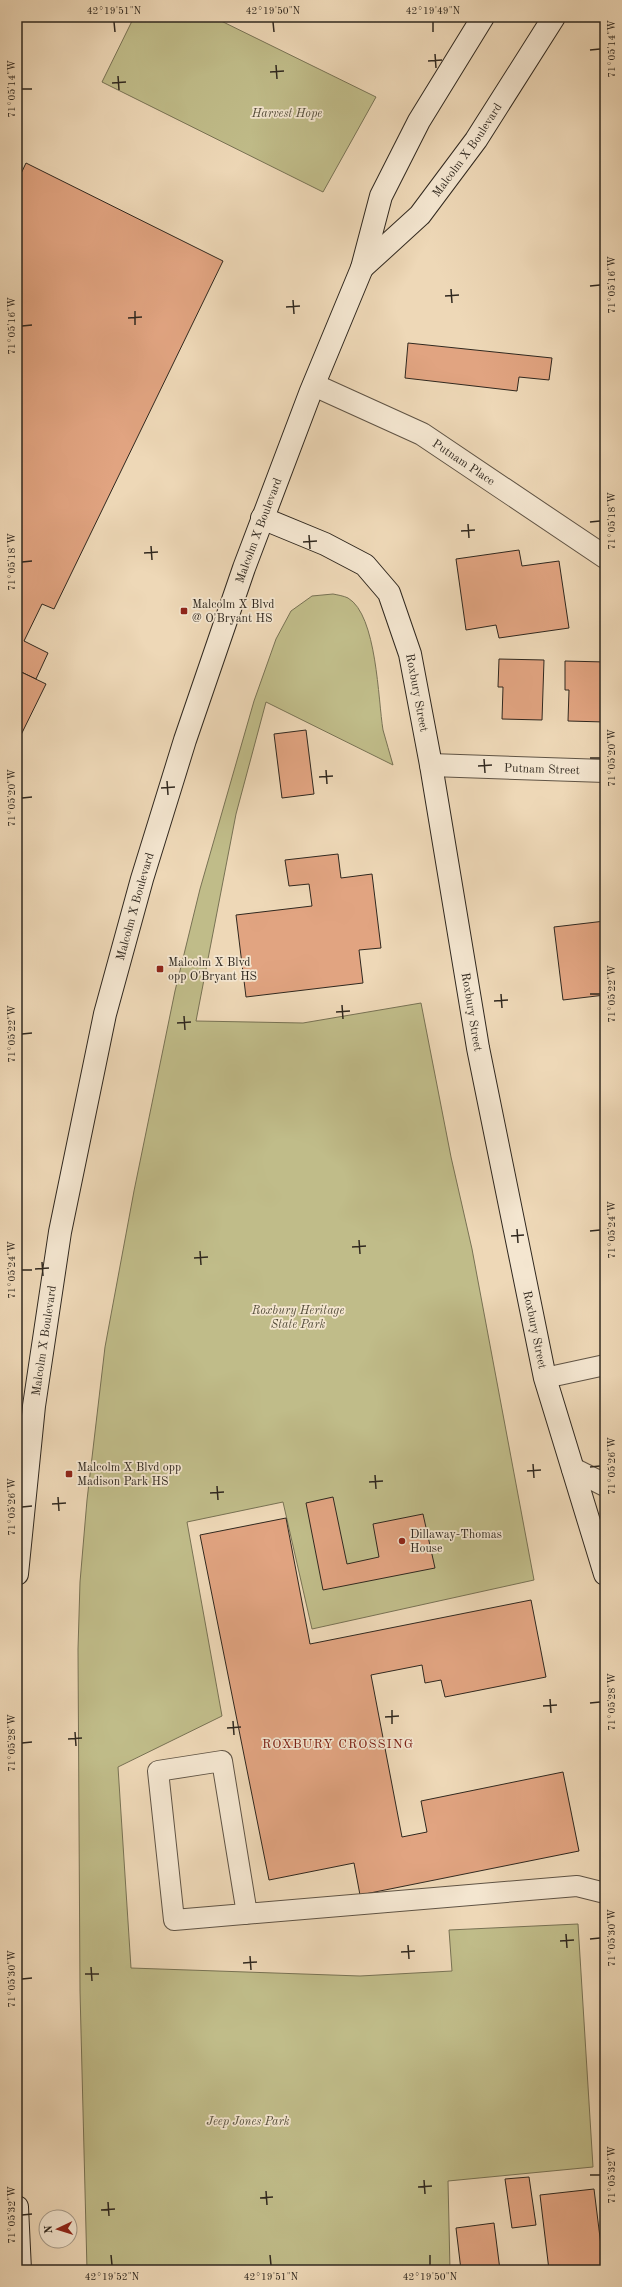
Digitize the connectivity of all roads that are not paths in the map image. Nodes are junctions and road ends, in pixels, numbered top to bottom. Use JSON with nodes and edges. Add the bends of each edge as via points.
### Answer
{"nodes":[{"id":1,"x":483,"y":17,"type":"edge"},
{"id":2,"x":554,"y":17,"type":"edge"},
{"id":3,"x":362,"y":268,"type":"junction"},
{"id":4,"x":314,"y":385,"type":"junction"},
{"id":5,"x":262,"y":518,"type":"junction"},
{"id":6,"x":605,"y":557,"type":"edge"},
{"id":7,"x":431,"y":765,"type":"junction"},
{"id":8,"x":605,"y":771,"type":"edge"},
{"id":9,"x":605,"y":1365,"type":"edge"},
{"id":10,"x":545,"y":1378,"type":"junction"},
{"id":11,"x":573,"y":1469,"type":"junction"},
{"id":12,"x":605,"y":1485,"type":"edge"},
{"id":13,"x":17,"y":1574,"type":"edge"},
{"id":14,"x":605,"y":1574,"type":"edge"},
{"id":15,"x":605,"y":1893,"type":"edge"},
{"id":16,"x":247,"y":1914,"type":"junction"},
{"id":17,"x":17,"y":2206,"type":"edge"},
{"id":18,"x":20,"y":2270,"type":"edge"}],
"edges":[{"from":1,"to":3,"type":"main road","name":"Malcolm X Boulevard","via":[[419,121],[381,196]]},
{"from":2,"to":3,"type":"main road","name":"Malcolm X Boulevard","via":[[476,140],[420,215]]},
{"from":3,"to":4,"type":"main road","name":"Malcolm X Boulevard"},
{"from":4,"to":5,"type":"main road","name":"Malcolm X Boulevard"},
{"from":4,"to":6,"type":"main road","name":"Putnam Place","via":[[422,434]]},
{"from":5,"to":7,"type":"main road","name":"Roxbury Street","via":[[364,565],[389,593],[410,654]]},
{"from":5,"to":13,"type":"main road","name":"Malcolm X Boulevard","via":[[185,740],[142,879],[105,1014],[70,1177],[45,1325]]},
{"from":7,"to":8,"type":"main road","name":"Putnam Street"},
{"from":7,"to":10,"type":"main road","name":"Roxbury Street","via":[[478,1048]]},
{"from":9,"to":10,"type":"lane"},
{"from":10,"to":11,"type":"main road","name":"Roxbury Street"},
{"from":11,"to":12,"type":"main road"},
{"from":11,"to":14,"type":"main road","name":"Roxbury Street"},
{"from":15,"to":16,"type":"lane","via":[[577,1886]]},
{"from":16,"to":16,"type":"lane","via":[[174,1920],[158,1771],[222,1761]]},
{"from":17,"to":18,"type":"main road"}]}
